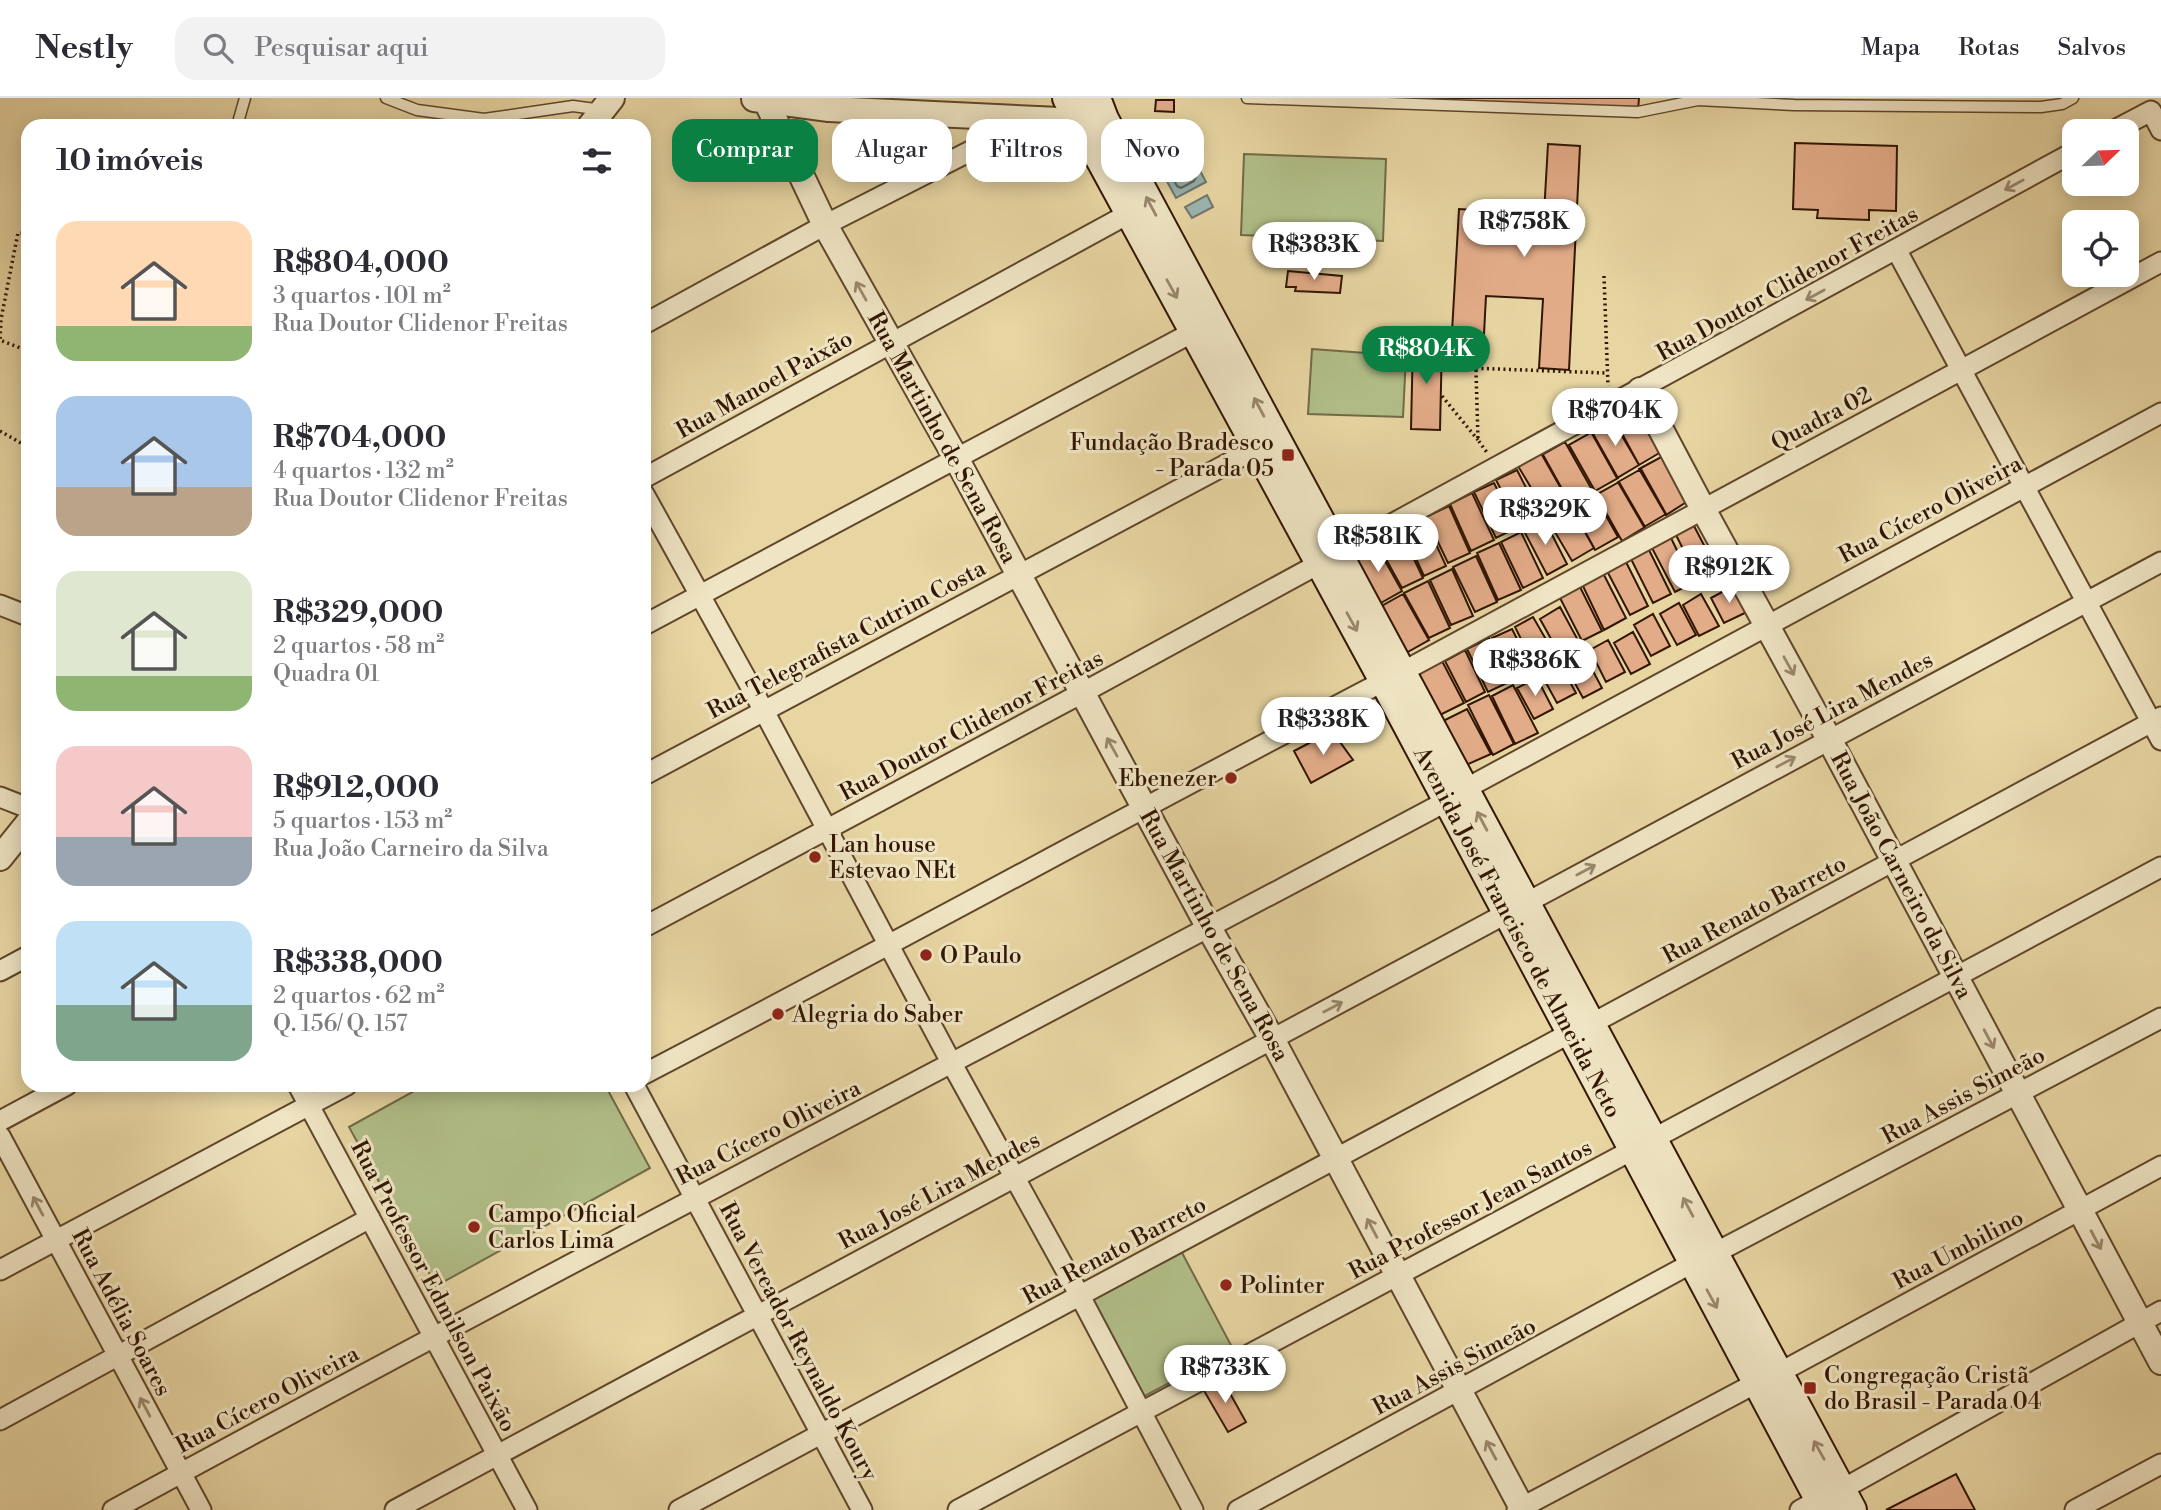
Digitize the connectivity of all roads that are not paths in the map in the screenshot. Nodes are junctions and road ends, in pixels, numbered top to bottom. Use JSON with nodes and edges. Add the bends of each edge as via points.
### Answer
{"nodes":[{"id":1,"x":245,"y":98,"type":"edge"},
{"id":2,"x":386,"y":98,"type":"edge"},
{"id":3,"x":930,"y":98,"type":"edge"},
{"id":4,"x":1247,"y":98,"type":"edge"},
{"id":5,"x":2073,"y":98,"type":"edge"},
{"id":6,"x":758,"y":99,"type":"edge"},
{"id":7,"x":1696,"y":99,"type":"edge"},
{"id":8,"x":1088,"y":103,"type":"edge"},
{"id":9,"x":609,"y":107,"type":"edge"},
{"id":10,"x":904,"y":113,"type":"junction"},
{"id":11,"x":1017,"y":118,"type":"junction"},
{"id":12,"x":239,"y":119,"type":"edge"},
{"id":13,"x":464,"y":119,"type":"edge"},
{"id":14,"x":506,"y":119,"type":"edge"},
{"id":15,"x":2136,"y":119,"type":"edge"},
{"id":16,"x":2161,"y":130,"type":"edge"},
{"id":17,"x":2062,"y":159,"type":"edge"},
{"id":18,"x":1130,"y":213,"type":"junction"},
{"id":19,"x":825,"y":225,"type":"junction"},
{"id":20,"x":1897,"y":251,"type":"junction"},
{"id":21,"x":2161,"y":262,"type":"edge"},
{"id":22,"x":651,"y":320,"type":"edge"},
{"id":23,"x":1195,"y":331,"type":"junction"},
{"id":24,"x":890,"y":343,"type":"junction"},
{"id":25,"x":1962,"y":370,"type":"junction"},
{"id":26,"x":1640,"y":390,"type":"junction"},
{"id":27,"x":2161,"y":413,"type":"edge"},
{"id":28,"x":1257,"y":448,"type":"junction"},
{"id":29,"x":956,"y":458,"type":"junction"},
{"id":30,"x":651,"y":474,"type":"edge"},
{"id":31,"x":2025,"y":486,"type":"junction"},
{"id":32,"x":651,"y":507,"type":"edge"},
{"id":33,"x":1703,"y":509,"type":"junction"},
{"id":34,"x":1328,"y":558,"type":"junction"},
{"id":35,"x":2161,"y":562,"type":"edge"},
{"id":36,"x":1020,"y":575,"type":"junction"},
{"id":37,"x":700,"y":595,"type":"junction"},
{"id":38,"x":2087,"y":602,"type":"junction"},
{"id":39,"x":0,"y":605,"type":"edge"},
{"id":40,"x":21,"y":613,"type":"edge"},
{"id":41,"x":651,"y":621,"type":"edge"},
{"id":42,"x":1766,"y":625,"type":"junction"},
{"id":43,"x":1393,"y":677,"type":"junction"},
{"id":44,"x":1082,"y":693,"type":"junction"},
{"id":45,"x":764,"y":711,"type":"junction"},
{"id":46,"x":2156,"y":719,"type":"edge"},
{"id":47,"x":1829,"y":739,"type":"junction"},
{"id":48,"x":2161,"y":740,"type":"edge"},
{"id":49,"x":651,"y":771,"type":"edge"},
{"id":50,"x":1456,"y":795,"type":"junction"},
{"id":51,"x":0,"y":797,"type":"edge"},
{"id":52,"x":21,"y":805,"type":"edge"},
{"id":53,"x":1144,"y":806,"type":"junction"},
{"id":54,"x":827,"y":830,"type":"junction"},
{"id":55,"x":21,"y":832,"type":"edge"},
{"id":56,"x":0,"y":858,"type":"edge"},
{"id":57,"x":1894,"y":861,"type":"junction"},
{"id":58,"x":2161,"y":867,"type":"edge"},
{"id":59,"x":1517,"y":908,"type":"junction"},
{"id":60,"x":651,"y":923,"type":"edge"},
{"id":61,"x":1209,"y":928,"type":"junction"},
{"id":62,"x":890,"y":946,"type":"junction"},
{"id":63,"x":21,"y":960,"type":"edge"},
{"id":64,"x":0,"y":971,"type":"edge"},
{"id":65,"x":1955,"y":977,"type":"junction"},
{"id":66,"x":2161,"y":1017,"type":"edge"},
{"id":67,"x":1581,"y":1028,"type":"junction"},
{"id":68,"x":1272,"y":1039,"type":"junction"},
{"id":69,"x":952,"y":1065,"type":"junction"},
{"id":70,"x":651,"y":1070,"type":"edge"},
{"id":71,"x":54,"y":1092,"type":"edge"},
{"id":72,"x":302,"y":1092,"type":"edge"},
{"id":73,"x":334,"y":1092,"type":"edge"},
{"id":74,"x":638,"y":1092,"type":"edge"},
{"id":75,"x":2018,"y":1094,"type":"junction"},
{"id":76,"x":309,"y":1105,"type":"junction"},
{"id":77,"x":0,"y":1121,"type":"edge"},
{"id":78,"x":0,"y":1136,"type":"edge"},
{"id":79,"x":1643,"y":1144,"type":"junction"},
{"id":80,"x":1336,"y":1159,"type":"junction"},
{"id":81,"x":2161,"y":1166,"type":"edge"},
{"id":82,"x":1015,"y":1177,"type":"junction"},
{"id":83,"x":694,"y":1198,"type":"junction"},
{"id":84,"x":2080,"y":1210,"type":"junction"},
{"id":85,"x":370,"y":1218,"type":"junction"},
{"id":86,"x":56,"y":1240,"type":"junction"},
{"id":87,"x":1703,"y":1258,"type":"junction"},
{"id":88,"x":0,"y":1270,"type":"edge"},
{"id":89,"x":1397,"y":1276,"type":"junction"},
{"id":90,"x":1080,"y":1296,"type":"junction"},
{"id":91,"x":758,"y":1315,"type":"junction"},
{"id":92,"x":2150,"y":1317,"type":"edge"},
{"id":93,"x":434,"y":1338,"type":"junction"},
{"id":94,"x":118,"y":1355,"type":"junction"},
{"id":95,"x":2161,"y":1362,"type":"edge"},
{"id":96,"x":1768,"y":1378,"type":"junction"},
{"id":97,"x":1459,"y":1391,"type":"junction"},
{"id":98,"x":1140,"y":1413,"type":"junction"},
{"id":99,"x":0,"y":1420,"type":"edge"},
{"id":100,"x":821,"y":1434,"type":"junction"},
{"id":101,"x":498,"y":1455,"type":"junction"},
{"id":102,"x":2161,"y":1464,"type":"edge"},
{"id":103,"x":181,"y":1473,"type":"junction"},
{"id":104,"x":1828,"y":1504,"type":"edge"},
{"id":105,"x":1521,"y":1509,"type":"edge"},
{"id":106,"x":113,"y":1510,"type":"edge"},
{"id":107,"x":201,"y":1510,"type":"edge"},
{"id":108,"x":395,"y":1510,"type":"edge"},
{"id":109,"x":527,"y":1510,"type":"edge"},
{"id":110,"x":679,"y":1510,"type":"edge"},
{"id":111,"x":862,"y":1510,"type":"edge"},
{"id":112,"x":958,"y":1510,"type":"edge"},
{"id":113,"x":1193,"y":1510,"type":"edge"},
{"id":114,"x":1238,"y":1510,"type":"edge"},
{"id":115,"x":2075,"y":1510,"type":"edge"}],
"edges":[{"from":1,"to":12,"type":"lane"},
{"from":2,"to":13,"type":"lane","via":[[416,110]]},
{"from":3,"to":10,"type":"street"},
{"from":4,"to":7,"type":"lane","via":[[1638,112]]},
{"from":5,"to":7,"type":"lane","via":[[2041,107],[1794,105]]},
{"from":6,"to":10,"type":"street"},
{"from":6,"to":19,"type":"street","name":"Rua Martinho de Sena Rosa"},
{"from":8,"to":11,"type":"street"},
{"from":8,"to":18,"type":"main road","name":"Avenida José Francisco de Almeida Neto"},
{"from":34,"to":8,"type":"main road","name":"Avenida José Francisco de Almeida Neto","one_way":true},
{"from":9,"to":14,"type":"lane","via":[[573,106]]},
{"from":10,"to":11,"type":"street"},
{"from":11,"to":19,"type":"street","via":[[988,142]]},
{"from":15,"to":16,"type":"street","via":[[2151,111]]},
{"from":17,"to":20,"type":"street","name":"Rua Doutor Clidenor Freitas","one_way":true},
{"from":18,"to":23,"type":"main road","name":"Avenida José Francisco de Almeida Neto","one_way":true},
{"from":18,"to":24,"type":"street","name":"Rua Manoel Paixão"},
{"from":19,"to":22,"type":"street"},
{"from":24,"to":19,"type":"street","name":"Rua Martinho de Sena Rosa","one_way":true},
{"from":20,"to":25,"type":"street"},
{"from":20,"to":26,"type":"street","name":"Rua Doutor Clidenor Freitas","one_way":true},
{"from":21,"to":25,"type":"street","name":"Quadra 02"},
{"from":23,"to":28,"type":"main road","name":"Avenida José Francisco de Almeida Neto"},
{"from":23,"to":29,"type":"street"},
{"from":24,"to":29,"type":"street","name":"Rua Martinho de Sena Rosa"},
{"from":24,"to":30,"type":"street","name":"Rua Manoel Paixão"},
{"from":25,"to":31,"type":"street"},
{"from":25,"to":33,"type":"street","name":"Quadra 02"},
{"from":26,"to":33,"type":"street","name":"Rua João Carneiro da Silva"},
{"from":26,"to":34,"type":"street","name":"Rua Doutor Clidenor Freitas"},
{"from":27,"to":31,"type":"street","name":"Rua Cícero Oliveira"},
{"from":28,"to":34,"type":"main road","name":"Avenida José Francisco de Almeida Neto"},
{"from":28,"to":36,"type":"street","name":"Rua Telegrafista Cutrim Costa"},
{"from":29,"to":36,"type":"street","name":"Rua Martinho de Sena Rosa"},
{"from":29,"to":37,"type":"street"},
{"from":31,"to":38,"type":"street"},
{"from":31,"to":42,"type":"street","name":"Rua Cícero Oliveira"},
{"from":32,"to":37,"type":"street"},
{"from":33,"to":42,"type":"street","name":"Rua João Carneiro da Silva"},
{"from":33,"to":43,"type":"street","name":"Quadra 02"},
{"from":34,"to":43,"type":"main road","name":"Avenida José Francisco de Almeida Neto"},
{"from":34,"to":44,"type":"street","name":"Rua Doutor Clidenor Freitas"},
{"from":35,"to":38,"type":"street","name":"Rua José Lira Mendes"},
{"from":36,"to":44,"type":"street","name":"Rua Martinho de Sena Rosa"},
{"from":36,"to":45,"type":"street","name":"Rua Telegrafista Cutrim Costa"},
{"from":37,"to":41,"type":"street"},
{"from":37,"to":45,"type":"street"},
{"from":38,"to":46,"type":"street"},
{"from":38,"to":47,"type":"street","name":"Rua José Lira Mendes"},
{"from":39,"to":40,"type":"street"},
{"from":42,"to":47,"type":"street","name":"Rua João Carneiro da Silva","one_way":true},
{"from":42,"to":50,"type":"street","name":"Rua Cícero Oliveira"},
{"from":43,"to":50,"type":"main road","name":"Avenida José Francisco de Almeida Neto"},
{"from":43,"to":53,"type":"street","name":"Quadra 02"},
{"from":53,"to":44,"type":"street","name":"Rua Martinho de Sena Rosa","one_way":true},
{"from":44,"to":54,"type":"street","name":"Rua Doutor Clidenor Freitas"},
{"from":45,"to":49,"type":"street","name":"Rua Telegrafista Cutrim Costa"},
{"from":45,"to":54,"type":"street"},
{"from":46,"to":48,"type":"street"},
{"from":46,"to":57,"type":"street","name":"Rua Renato Barreto"},
{"from":47,"to":57,"type":"street","name":"Rua João Carneiro da Silva"},
{"from":59,"to":47,"type":"street","name":"Rua José Lira Mendes","one_way":true},
{"from":50,"to":59,"type":"main road","name":"Avenida José Francisco de Almeida Neto"},
{"from":50,"to":61,"type":"street","name":"Rua Cícero Oliveira"},
{"from":51,"to":52,"type":"street"},
{"from":53,"to":61,"type":"street","name":"Rua Martinho de Sena Rosa"},
{"from":53,"to":62,"type":"street","name":"Quadra 02"},
{"from":54,"to":60,"type":"street","name":"Rua Doutor Clidenor Freitas"},
{"from":54,"to":62,"type":"street"},
{"from":55,"to":56,"type":"street"},
{"from":57,"to":65,"type":"street","name":"Rua João Carneiro da Silva"},
{"from":57,"to":67,"type":"street","name":"Rua Renato Barreto"},
{"from":58,"to":65,"type":"street","name":"Rua Professor Jean Santos"},
{"from":59,"to":67,"type":"main road","name":"Avenida José Francisco de Almeida Neto"},
{"from":68,"to":59,"type":"street","name":"Rua José Lira Mendes","one_way":true},
{"from":61,"to":68,"type":"street","name":"Rua Martinho de Sena Rosa"},
{"from":61,"to":69,"type":"street","name":"Rua Cícero Oliveira"},
{"from":62,"to":69,"type":"street"},
{"from":62,"to":70,"type":"street","name":"Quadra 02"},
{"from":63,"to":64,"type":"street"},
{"from":65,"to":75,"type":"street","name":"Rua João Carneiro da Silva","one_way":true},
{"from":65,"to":79,"type":"street","name":"Rua Professor Jean Santos"},
{"from":66,"to":75,"type":"street","name":"Rua Assis Simeão"},
{"from":67,"to":79,"type":"main road","name":"Avenida José Francisco de Almeida Neto"},
{"from":67,"to":80,"type":"street","name":"Rua Renato Barreto"},
{"from":68,"to":80,"type":"street","name":"Rua Martinho de Sena Rosa"},
{"from":68,"to":82,"type":"street","name":"Rua José Lira Mendes"},
{"from":69,"to":82,"type":"street"},
{"from":69,"to":83,"type":"street","name":"Rua Cícero Oliveira"},
{"from":71,"to":77,"type":"street"},
{"from":72,"to":76,"type":"street","name":"Rua Professor Edmilson Paixão"},
{"from":73,"to":76,"type":"street"},
{"from":74,"to":83,"type":"street","name":"Rua Vereador Reynaldo Koury"},
{"from":75,"to":84,"type":"street","name":"Rua João Carneiro da Silva"},
{"from":75,"to":87,"type":"street","name":"Rua Assis Simeão"},
{"from":76,"to":85,"type":"street","name":"Rua Professor Edmilson Paixão"},
{"from":76,"to":86,"type":"street"},
{"from":86,"to":78,"type":"street","name":"Rua Adélia Soares","one_way":true},
{"from":79,"to":87,"type":"main road","name":"Avenida José Francisco de Almeida Neto"},
{"from":79,"to":89,"type":"street","name":"Rua Professor Jean Santos"},
{"from":89,"to":80,"type":"street","name":"Rua Martinho de Sena Rosa","one_way":true},
{"from":80,"to":90,"type":"street","name":"Rua Renato Barreto"},
{"from":81,"to":84,"type":"street","name":"Rua Umbilino"},
{"from":82,"to":90,"type":"street"},
{"from":82,"to":91,"type":"street","name":"Rua José Lira Mendes"},
{"from":83,"to":91,"type":"street","name":"Rua Vereador Reynaldo Koury"},
{"from":83,"to":93,"type":"street","name":"Rua Cícero Oliveira"},
{"from":84,"to":92,"type":"street","name":"Rua João Carneiro da Silva","one_way":true},
{"from":84,"to":96,"type":"street","name":"Rua Umbilino"},
{"from":85,"to":93,"type":"street","name":"Rua Professor Edmilson Paixão"},
{"from":85,"to":94,"type":"street"},
{"from":86,"to":88,"type":"street"},
{"from":86,"to":94,"type":"street","name":"Rua Adélia Soares"},
{"from":87,"to":96,"type":"main road","name":"Avenida José Francisco de Almeida Neto"},
{"from":87,"to":97,"type":"street","name":"Rua Assis Simeão"},
{"from":89,"to":97,"type":"street","name":"Rua Martinho de Sena Rosa"},
{"from":89,"to":98,"type":"street","name":"Rua Professor Jean Santos"},
{"from":90,"to":98,"type":"street"},
{"from":90,"to":100,"type":"street","name":"Rua Renato Barreto"},
{"from":91,"to":100,"type":"street","name":"Rua Vereador Reynaldo Koury"},
{"from":91,"to":101,"type":"street","name":"Rua José Lira Mendes"},
{"from":92,"to":95,"type":"street","name":"Rua João Carneiro da Silva"},
{"from":92,"to":104,"type":"street"},
{"from":93,"to":101,"type":"street","name":"Rua Professor Edmilson Paixão"},
{"from":93,"to":103,"type":"street","name":"Rua Cícero Oliveira"},
{"from":94,"to":99,"type":"street"},
{"from":103,"to":94,"type":"street","name":"Rua Adélia Soares","one_way":true},
{"from":96,"to":104,"type":"main road","name":"Avenida José Francisco de Almeida Neto"},
{"from":96,"to":105,"type":"street","name":"Rua Umbilino"},
{"from":105,"to":97,"type":"street","name":"Rua Martinho de Sena Rosa","one_way":true},
{"from":97,"to":114,"type":"street","name":"Rua Assis Simeão"},
{"from":98,"to":112,"type":"street","name":"Rua Professor Jean Santos"},
{"from":98,"to":113,"type":"street"},
{"from":100,"to":110,"type":"street","name":"Rua Renato Barreto"},
{"from":100,"to":111,"type":"street","name":"Rua Vereador Reynaldo Koury"},
{"from":101,"to":108,"type":"street","name":"Rua José Lira Mendes"},
{"from":101,"to":109,"type":"street","name":"Rua Professor Edmilson Paixão"},
{"from":102,"to":115,"type":"street"},
{"from":103,"to":106,"type":"street","name":"Rua Cícero Oliveira"},
{"from":103,"to":107,"type":"street","name":"Rua Adélia Soares"}]}
